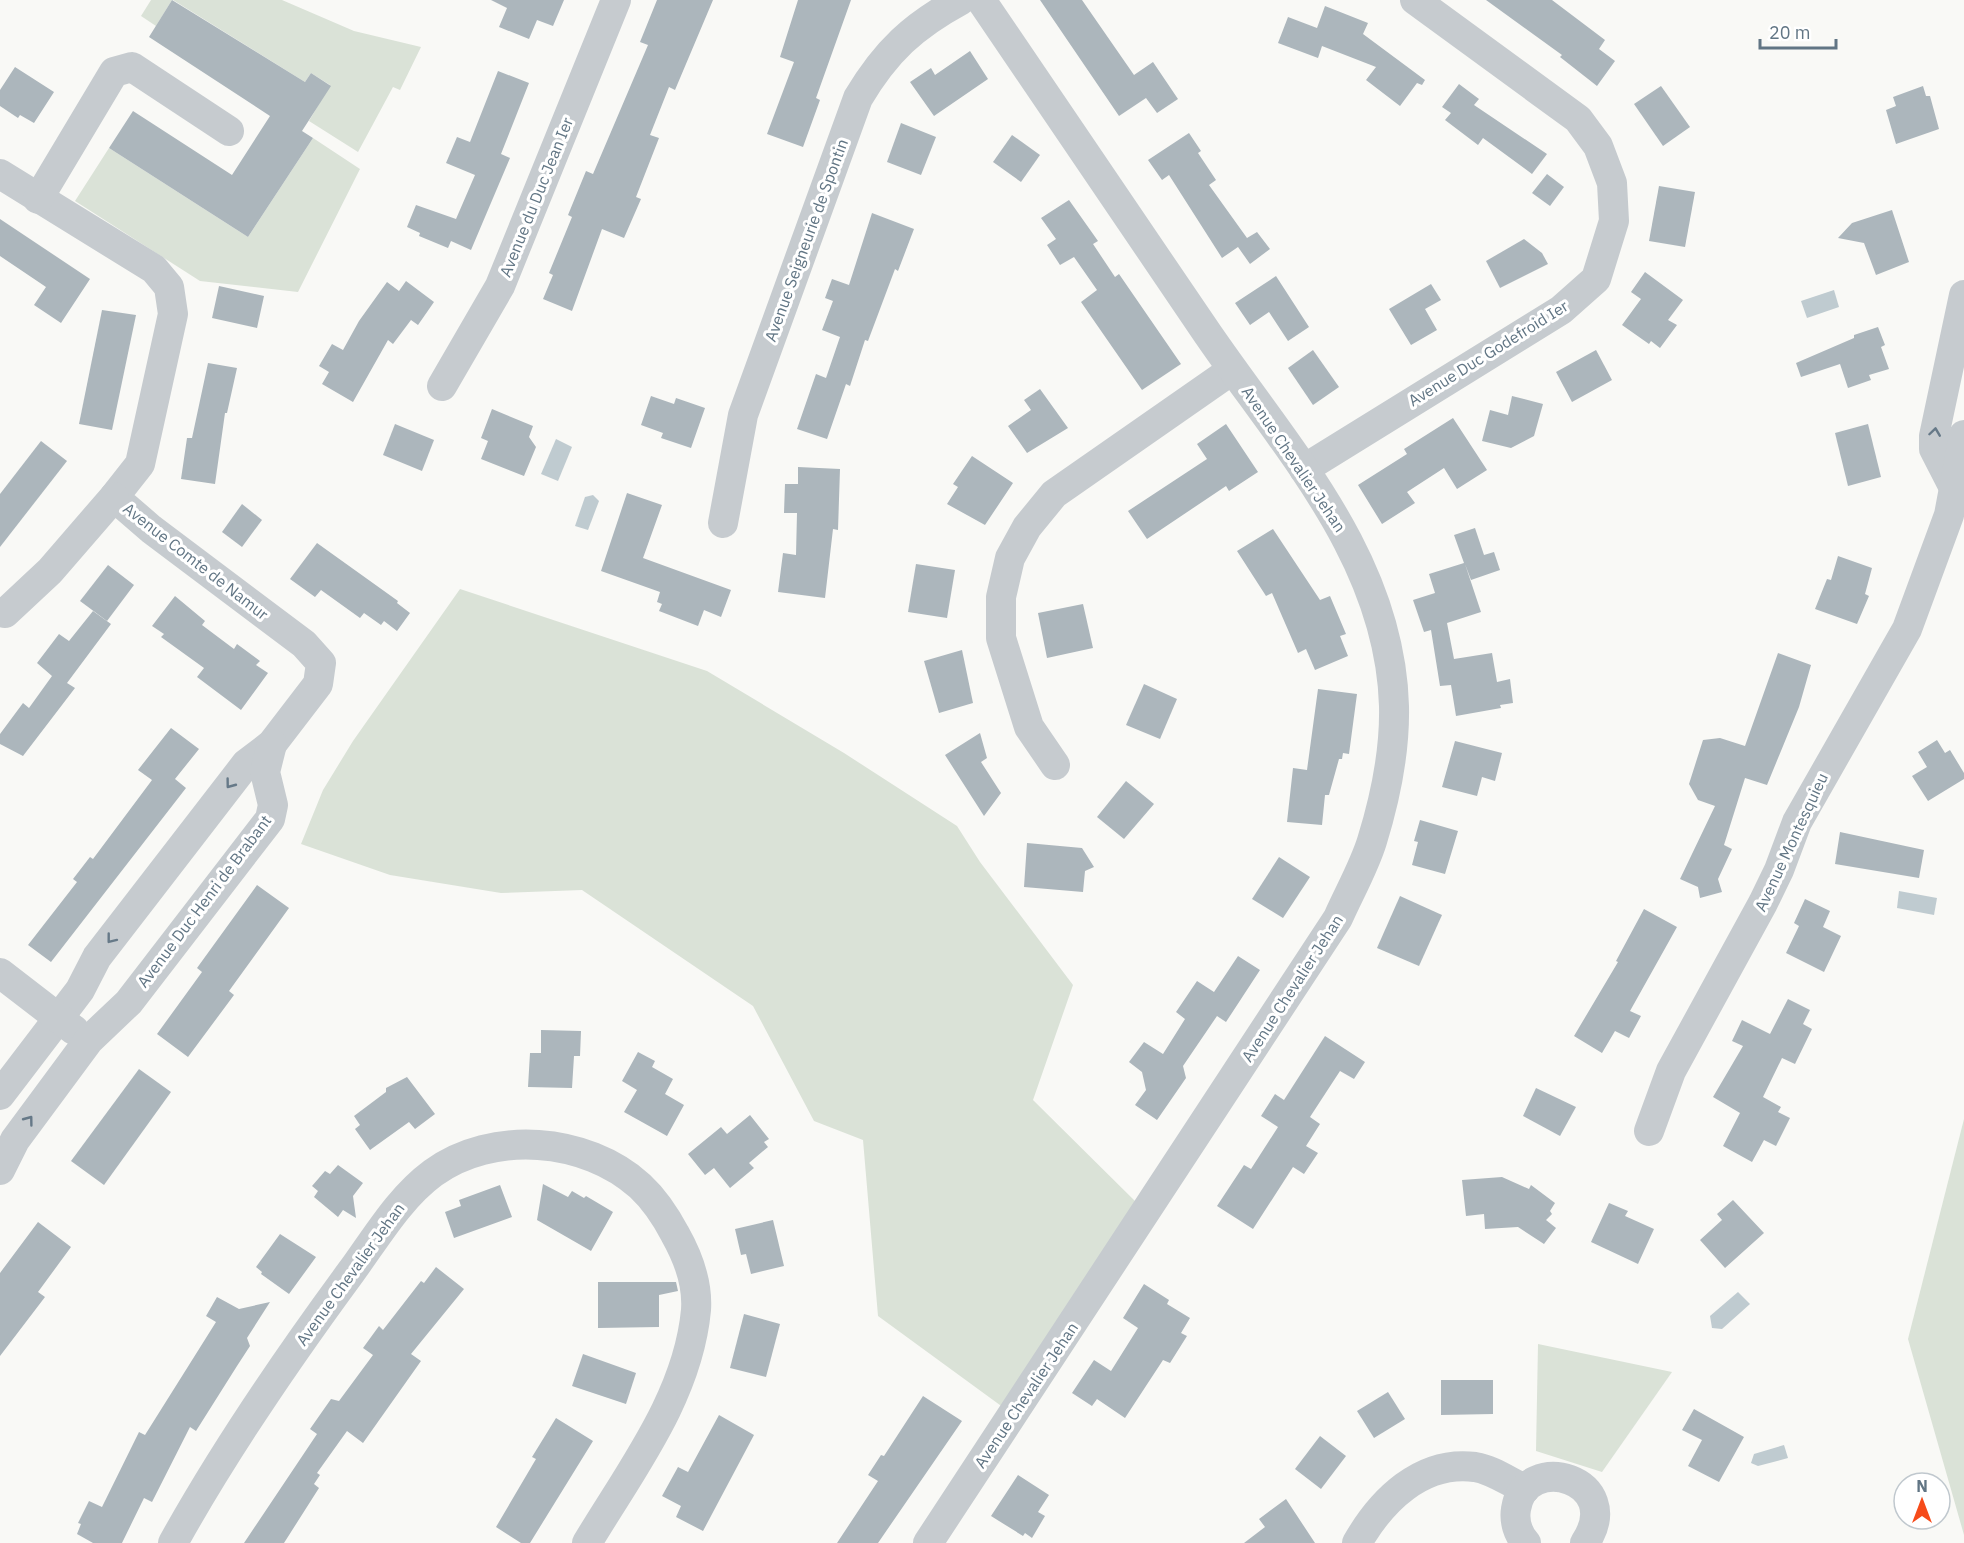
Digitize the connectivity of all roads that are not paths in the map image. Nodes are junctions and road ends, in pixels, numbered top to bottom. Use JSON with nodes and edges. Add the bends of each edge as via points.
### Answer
{"nodes":[{"id":1,"x":616,"y":0,"type":"edge"},
{"id":2,"x":961,"y":0,"type":"edge"},
{"id":3,"x":981,"y":0,"type":"edge"},
{"id":4,"x":1415,"y":0,"type":"edge"},
{"id":5,"x":228,"y":131,"type":"dead end"},
{"id":6,"x":0,"y":174,"type":"edge"},
{"id":7,"x":38,"y":199,"type":"junction"},
{"id":8,"x":1964,"y":294,"type":"edge"},
{"id":9,"x":1232,"y":370,"type":"junction"},
{"id":10,"x":442,"y":386,"type":"dead end"},
{"id":11,"x":1964,"y":435,"type":"edge"},
{"id":12,"x":1304,"y":469,"type":"junction"},
{"id":13,"x":1953,"y":486,"type":"junction"},
{"id":14,"x":114,"y":497,"type":"junction"},
{"id":15,"x":723,"y":523,"type":"dead end"},
{"id":16,"x":5,"y":613,"type":"dead end"},
{"id":17,"x":321,"y":663,"type":"joint"},
{"id":18,"x":272,"y":744,"type":"junction"},
{"id":19,"x":1055,"y":765,"type":"dead end"},
{"id":20,"x":0,"y":974,"type":"edge"},
{"id":21,"x":59,"y":1019,"type":"junction"},
{"id":22,"x":88,"y":1040,"type":"junction"},
{"id":23,"x":0,"y":1095,"type":"edge"},
{"id":24,"x":1649,"y":1131,"type":"dead end"},
{"id":25,"x":0,"y":1170,"type":"edge"},
{"id":26,"x":1526,"y":1490,"type":"junction"},
{"id":27,"x":173,"y":1543,"type":"edge"},
{"id":28,"x":587,"y":1543,"type":"edge"},
{"id":29,"x":928,"y":1543,"type":"edge"},
{"id":30,"x":1357,"y":1543,"type":"edge"},
{"id":31,"x":1526,"y":1543,"type":"edge"},
{"id":32,"x":1585,"y":1543,"type":"edge"}],
"edges":[{"from":1,"to":10,"type":"street","name":"Avenue du Duc Jean Ier","via":[[500,286]]},
{"from":2,"to":15,"type":"street","name":"Avenue Seigneurie de Spontin","via":[[894,46],[858,98],[743,416]]},
{"from":3,"to":9,"type":"street","name":"Avenue Chevalier Jehan"},
{"from":4,"to":12,"type":"street","name":"Avenue Duc Godefroid Ier","via":[[1578,119],[1598,146],[1612,183],[1614,221],[1596,279],[1561,310]]},
{"from":5,"to":7,"type":"street","via":[[132,67],[114,72]]},
{"from":6,"to":7,"type":"street","name":"Avenue Comte de Namur"},
{"from":7,"to":14,"type":"street","name":"Avenue Comte de Namur","via":[[154,269],[169,287],[173,314],[140,464]]},
{"from":13,"to":8,"type":"street","one_way":true,"via":[[1934,449],[1934,436]]},
{"from":9,"to":12,"type":"street","name":"Avenue Chevalier Jehan"},
{"from":9,"to":19,"type":"street","via":[[1054,494],[1027,527],[1010,558],[1001,597],[1001,638],[1029,727]]},
{"from":11,"to":13,"type":"street","name":"Avenue Montesquieu"},
{"from":12,"to":29,"type":"street","name":"Avenue Chevalier Jehan","via":[[1348,539],[1370,587],[1386,646],[1394,706],[1390,752],[1371,842],[1338,918]]},
{"from":13,"to":24,"type":"street","name":"Avenue Montesquieu","via":[[1950,515],[1907,629],[1797,822],[1753,923],[1671,1071]]},
{"from":14,"to":16,"type":"street","via":[[50,571]]},
{"from":14,"to":17,"type":"street","name":"Avenue Comte de Namur","via":[[304,644]]},
{"from":17,"to":18,"type":"street","name":"Avenue Duc Henri de Brabant","via":[[318,684]]},
{"from":18,"to":21,"type":"street","name":"Avenue Duc Henri de Brabant","one_way":true,"via":[[246,764],[97,957]]},
{"from":18,"to":22,"type":"street","name":"Avenue Duc Henri de Brabant","via":[[265,772],[273,805],[270,819],[129,1002]]},
{"from":20,"to":21,"type":"street"},
{"from":21,"to":22,"type":"street"},
{"from":21,"to":23,"type":"street","name":"Avenue Duc Henri de Brabant"},
{"from":25,"to":22,"type":"street","name":"Avenue Duc Henri de Brabant","one_way":true,"via":[[15,1140]]},
{"from":26,"to":30,"type":"street","via":[[1474,1467],[1432,1472],[1407,1484],[1381,1506]]},
{"from":26,"to":31,"type":"street","via":[[1518,1500],[1516,1517]]},
{"from":26,"to":32,"type":"street","via":[[1551,1476],[1574,1480],[1585,1488],[1595,1512],[1594,1526]]},
{"from":27,"to":28,"type":"street","name":"Avenue Chevalier Jehan","via":[[313,1324],[404,1199],[434,1172],[466,1154],[525,1144],[568,1149],[607,1165],[640,1186],[667,1220],[690,1261],[696,1307],[680,1382]]}]}
